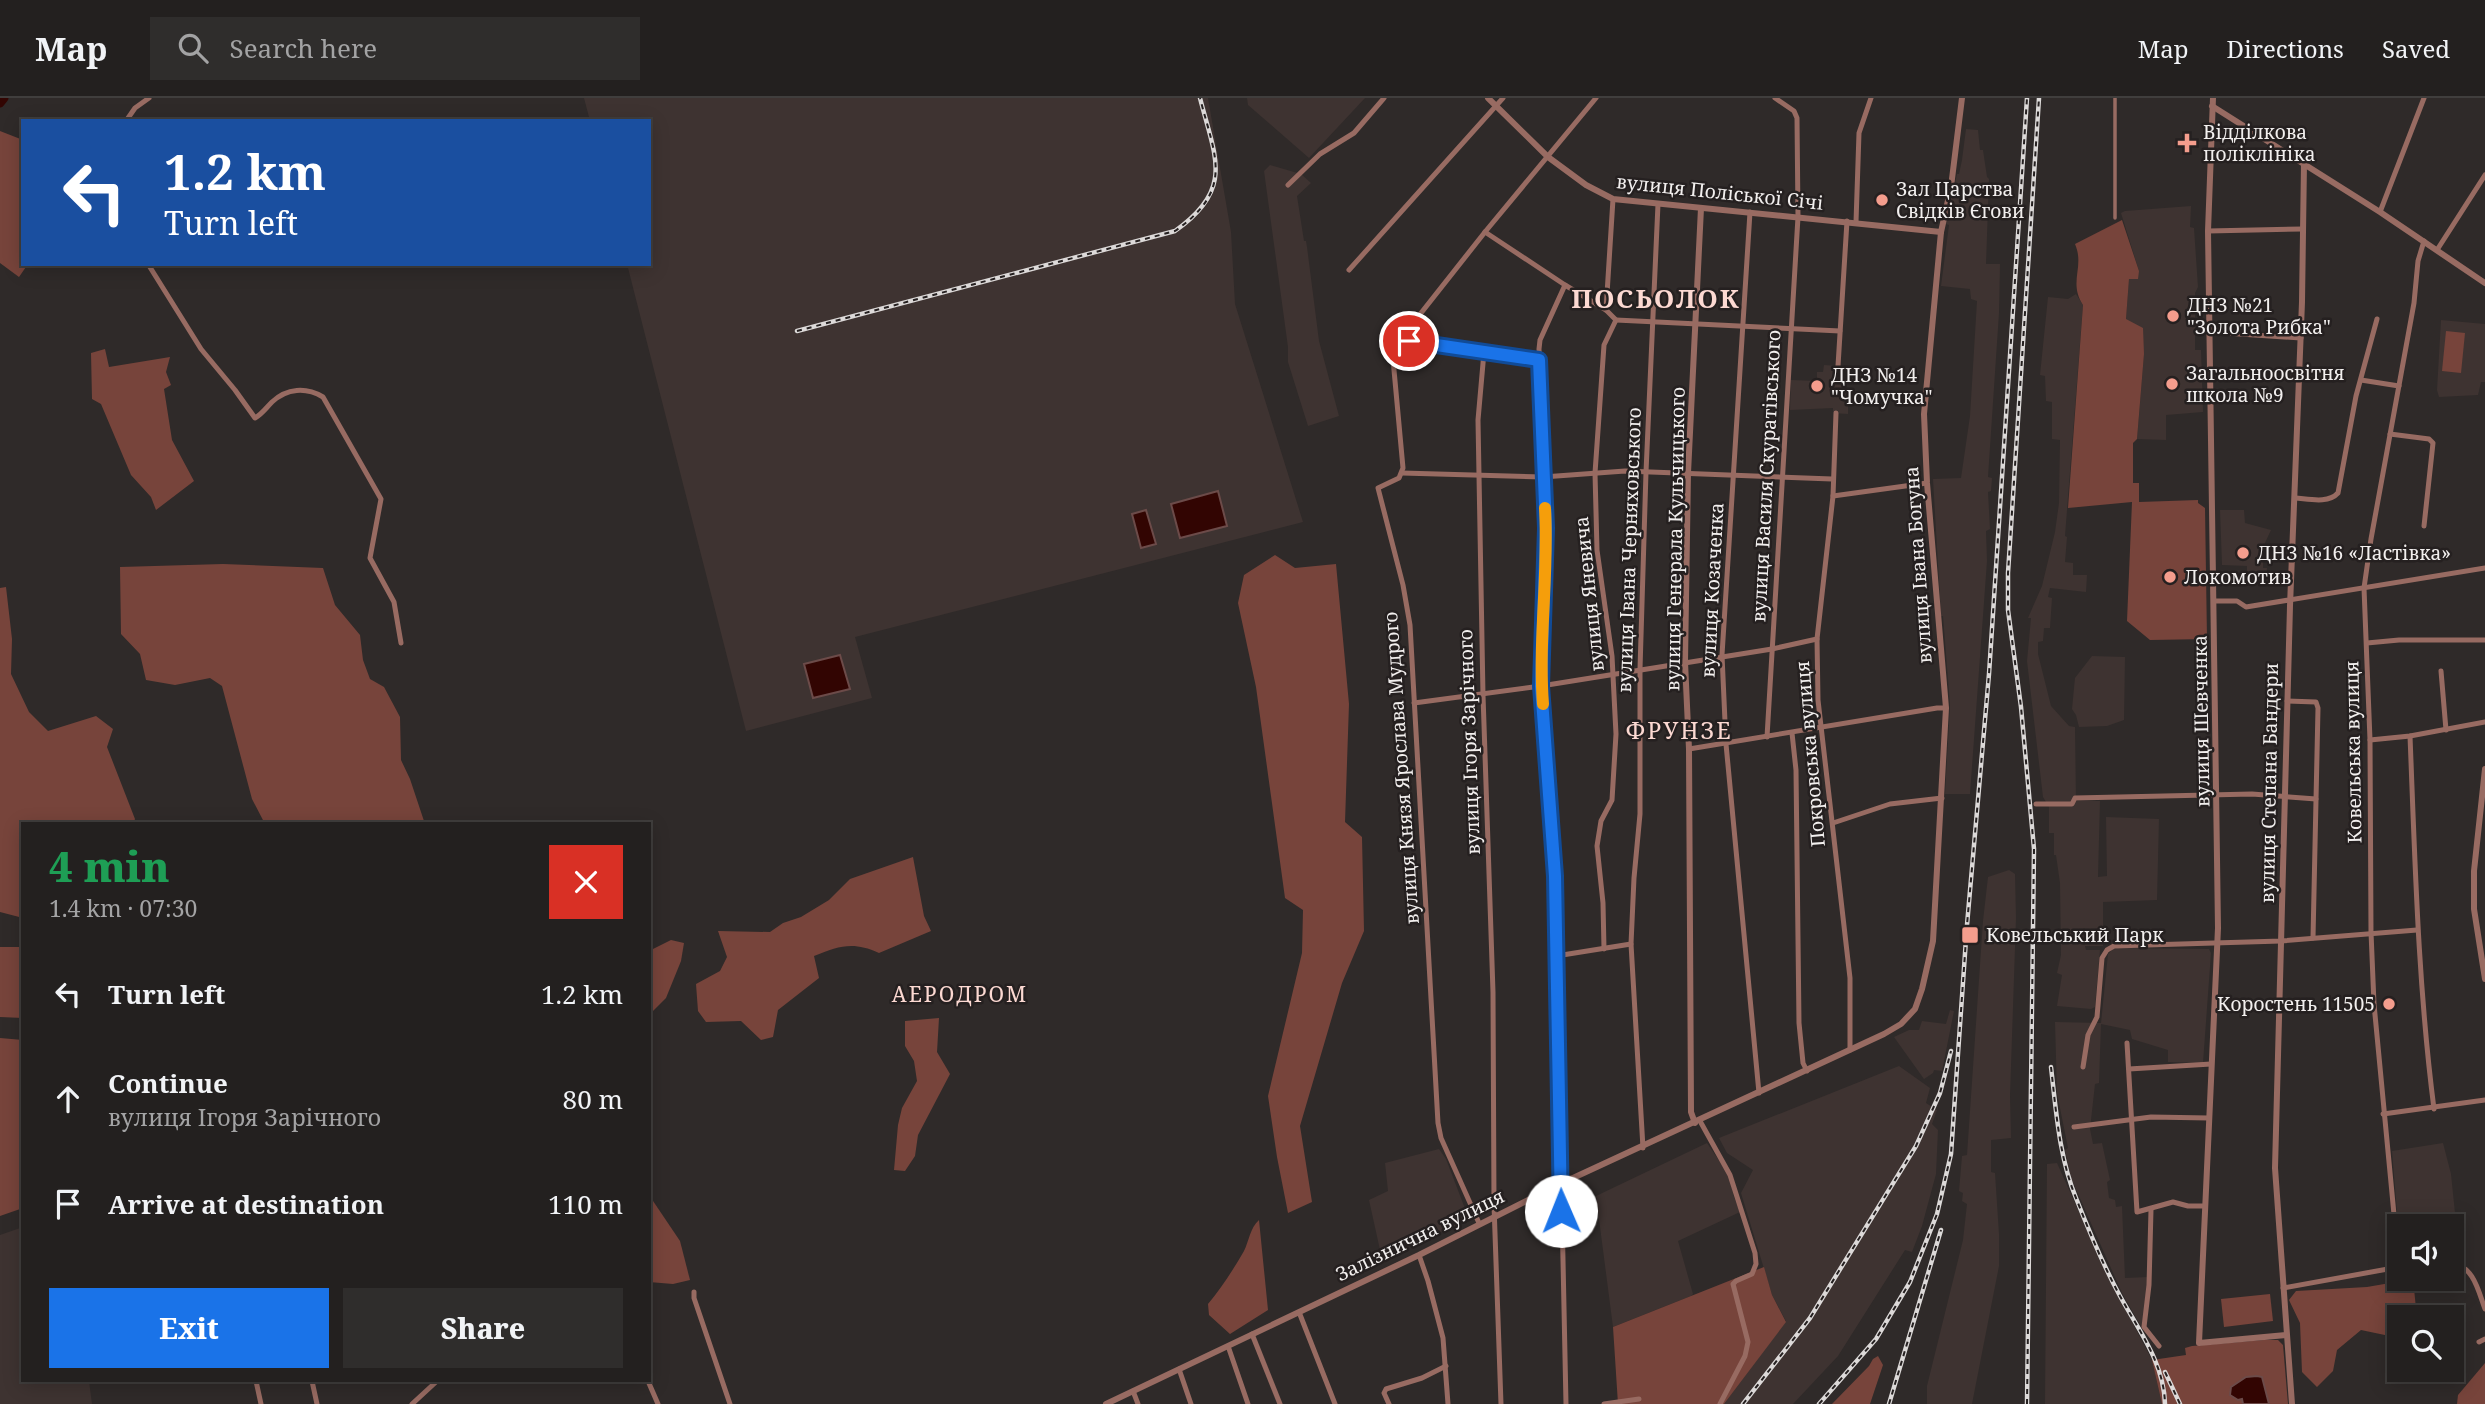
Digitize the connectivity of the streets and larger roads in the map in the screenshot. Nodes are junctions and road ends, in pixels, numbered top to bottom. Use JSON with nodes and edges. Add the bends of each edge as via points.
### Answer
{"nodes":[{"id":1,"x":149,"y":98,"type":"edge"},
{"id":2,"x":1384,"y":98,"type":"edge"},
{"id":3,"x":1489,"y":98,"type":"edge"},
{"id":4,"x":1503,"y":98,"type":"edge"},
{"id":5,"x":1596,"y":98,"type":"edge"},
{"id":6,"x":1775,"y":98,"type":"edge"},
{"id":7,"x":1871,"y":98,"type":"edge"},
{"id":8,"x":1962,"y":98,"type":"edge"},
{"id":9,"x":2115,"y":98,"type":"edge"},
{"id":10,"x":2213,"y":98,"type":"edge"},
{"id":11,"x":2424,"y":98,"type":"edge"},
{"id":12,"x":1496,"y":105,"type":"junction"},
{"id":13,"x":2212,"y":106,"type":"junction"},
{"id":14,"x":127,"y":119,"type":"edge"},
{"id":15,"x":1548,"y":157,"type":"junction"},
{"id":16,"x":2304,"y":163,"type":"junction"},
{"id":17,"x":2485,"y":176,"type":"edge"},
{"id":18,"x":1288,"y":185,"type":"dead end"},
{"id":19,"x":1612,"y":199,"type":"junction"},
{"id":20,"x":1658,"y":204,"type":"junction"},
{"id":21,"x":1701,"y":208,"type":"junction"},
{"id":22,"x":1750,"y":212,"type":"junction"},
{"id":23,"x":2380,"y":212,"type":"junction"},
{"id":24,"x":1797,"y":216,"type":"junction"},
{"id":25,"x":2115,"y":218,"type":"dead end"},
{"id":26,"x":1847,"y":222,"type":"junction"},
{"id":27,"x":1856,"y":222,"type":"junction"},
{"id":28,"x":2302,"y":229,"type":"junction"},
{"id":29,"x":2208,"y":230,"type":"junction"},
{"id":30,"x":1485,"y":232,"type":"junction"},
{"id":31,"x":1941,"y":232,"type":"junction"},
{"id":32,"x":2424,"y":242,"type":"junction"},
{"id":33,"x":2437,"y":250,"type":"junction"},
{"id":34,"x":149,"y":266,"type":"edge"},
{"id":35,"x":1349,"y":270,"type":"dead end"},
{"id":36,"x":2485,"y":284,"type":"edge"},
{"id":37,"x":1565,"y":285,"type":"junction"},
{"id":38,"x":1606,"y":310,"type":"junction"},
{"id":39,"x":2376,"y":319,"type":"dead end"},
{"id":40,"x":1616,"y":320,"type":"junction"},
{"id":41,"x":1652,"y":322,"type":"junction"},
{"id":42,"x":1697,"y":324,"type":"junction"},
{"id":43,"x":1744,"y":326,"type":"junction"},
{"id":44,"x":1790,"y":329,"type":"junction"},
{"id":45,"x":1840,"y":331,"type":"junction"},
{"id":46,"x":2210,"y":332,"type":"junction"},
{"id":47,"x":1402,"y":337,"type":"junction"},
{"id":48,"x":2301,"y":338,"type":"junction"},
{"id":49,"x":1484,"y":352,"type":"junction"},
{"id":50,"x":1539,"y":360,"type":"junction"},
{"id":51,"x":1838,"y":366,"type":"dead end"},
{"id":52,"x":2361,"y":380,"type":"junction"},
{"id":53,"x":2399,"y":386,"type":"junction"},
{"id":54,"x":1836,"y":413,"type":"dead end"},
{"id":55,"x":2390,"y":434,"type":"junction"},
{"id":56,"x":1646,"y":472,"type":"junction"},
{"id":57,"x":1402,"y":473,"type":"junction"},
{"id":58,"x":1595,"y":473,"type":"junction"},
{"id":59,"x":1688,"y":473,"type":"junction"},
{"id":60,"x":1734,"y":475,"type":"junction"},
{"id":61,"x":1479,"y":476,"type":"junction"},
{"id":62,"x":1543,"y":477,"type":"junction"},
{"id":63,"x":1782,"y":477,"type":"junction"},
{"id":64,"x":1832,"y":479,"type":"junction"},
{"id":65,"x":1927,"y":483,"type":"junction"},
{"id":66,"x":1833,"y":496,"type":"junction"},
{"id":67,"x":2295,"y":498,"type":"junction"},
{"id":68,"x":2424,"y":526,"type":"dead end"},
{"id":69,"x":2485,"y":568,"type":"edge"},
{"id":70,"x":2364,"y":588,"type":"junction"},
{"id":71,"x":2291,"y":599,"type":"junction"},
{"id":72,"x":2214,"y":601,"type":"junction"},
{"id":73,"x":1818,"y":639,"type":"junction"},
{"id":74,"x":2485,"y":640,"type":"edge"},
{"id":75,"x":401,"y":643,"type":"dead end"},
{"id":76,"x":2367,"y":643,"type":"junction"},
{"id":77,"x":1772,"y":649,"type":"junction"},
{"id":78,"x":1722,"y":655,"type":"junction"},
{"id":79,"x":1685,"y":662,"type":"junction"},
{"id":80,"x":1640,"y":669,"type":"junction"},
{"id":81,"x":2441,"y":671,"type":"dead end"},
{"id":82,"x":1613,"y":674,"type":"junction"},
{"id":83,"x":1541,"y":686,"type":"junction"},
{"id":84,"x":1483,"y":695,"type":"junction"},
{"id":85,"x":2287,"y":701,"type":"junction"},
{"id":86,"x":1414,"y":703,"type":"junction"},
{"id":87,"x":1945,"y":708,"type":"junction"},
{"id":88,"x":2485,"y":722,"type":"edge"},
{"id":89,"x":1821,"y":728,"type":"junction"},
{"id":90,"x":2446,"y":730,"type":"junction"},
{"id":91,"x":1792,"y":733,"type":"junction"},
{"id":92,"x":2410,"y":736,"type":"junction"},
{"id":93,"x":1767,"y":737,"type":"junction"},
{"id":94,"x":2370,"y":740,"type":"junction"},
{"id":95,"x":1726,"y":744,"type":"junction"},
{"id":96,"x":1689,"y":750,"type":"junction"},
{"id":97,"x":2485,"y":769,"type":"edge"},
{"id":98,"x":2217,"y":795,"type":"junction"},
{"id":99,"x":1942,"y":798,"type":"junction"},
{"id":100,"x":2286,"y":798,"type":"junction"},
{"id":101,"x":2316,"y":799,"type":"junction"},
{"id":102,"x":2036,"y":804,"type":"dead end"},
{"id":103,"x":2483,"y":816,"type":"edge"},
{"id":104,"x":1833,"y":823,"type":"junction"},
{"id":105,"x":2417,"y":930,"type":"junction"},
{"id":106,"x":2371,"y":932,"type":"junction"},
{"id":107,"x":2313,"y":938,"type":"junction"},
{"id":108,"x":2281,"y":941,"type":"junction"},
{"id":109,"x":1631,"y":944,"type":"junction"},
{"id":110,"x":2218,"y":944,"type":"junction"},
{"id":111,"x":1604,"y":949,"type":"junction"},
{"id":112,"x":1556,"y":956,"type":"junction"},
{"id":113,"x":2485,"y":979,"type":"edge"},
{"id":114,"x":1901,"y":1024,"type":"joint"},
{"id":115,"x":2127,"y":1043,"type":"dead end"},
{"id":116,"x":1850,"y":1050,"type":"junction"},
{"id":117,"x":2211,"y":1064,"type":"junction"},
{"id":118,"x":2083,"y":1067,"type":"dead end"},
{"id":119,"x":2129,"y":1069,"type":"junction"},
{"id":120,"x":1807,"y":1071,"type":"junction"},
{"id":121,"x":1759,"y":1093,"type":"junction"},
{"id":122,"x":2485,"y":1100,"type":"edge"},
{"id":123,"x":2434,"y":1109,"type":"junction"},
{"id":124,"x":2384,"y":1114,"type":"junction"},
{"id":125,"x":2209,"y":1118,"type":"junction"},
{"id":126,"x":2132,"y":1120,"type":"junction"},
{"id":127,"x":1697,"y":1122,"type":"junction"},
{"id":128,"x":2074,"y":1127,"type":"dead end"},
{"id":129,"x":1643,"y":1148,"type":"junction"},
{"id":130,"x":1560,"y":1184,"type":"junction"},
{"id":131,"x":2205,"y":1206,"type":"junction"},
{"id":132,"x":2151,"y":1210,"type":"junction"},
{"id":133,"x":2394,"y":1214,"type":"edge"},
{"id":134,"x":1495,"y":1216,"type":"junction"},
{"id":135,"x":1479,"y":1223,"type":"junction"},
{"id":136,"x":1419,"y":1255,"type":"junction"},
{"id":137,"x":2464,"y":1267,"type":"edge"},
{"id":138,"x":2387,"y":1269,"type":"edge"},
{"id":139,"x":2283,"y":1288,"type":"junction"},
{"id":140,"x":694,"y":1292,"type":"dead end"},
{"id":141,"x":2485,"y":1309,"type":"edge"},
{"id":142,"x":1299,"y":1312,"type":"junction"},
{"id":143,"x":1252,"y":1334,"type":"junction"},
{"id":144,"x":2286,"y":1335,"type":"junction"},
{"id":145,"x":1228,"y":1346,"type":"junction"},
{"id":146,"x":2159,"y":1346,"type":"dead end"},
{"id":147,"x":1446,"y":1366,"type":"junction"},
{"id":148,"x":1179,"y":1369,"type":"junction"},
{"id":149,"x":256,"y":1382,"type":"edge"},
{"id":150,"x":312,"y":1382,"type":"edge"},
{"id":151,"x":436,"y":1382,"type":"edge"},
{"id":152,"x":648,"y":1382,"type":"edge"},
{"id":153,"x":1133,"y":1391,"type":"junction"},
{"id":154,"x":420,"y":1397,"type":"junction"},
{"id":155,"x":1639,"y":1399,"type":"dead end"},
{"id":156,"x":261,"y":1404,"type":"edge"},
{"id":157,"x":317,"y":1404,"type":"edge"},
{"id":158,"x":412,"y":1404,"type":"edge"},
{"id":159,"x":423,"y":1404,"type":"edge"},
{"id":160,"x":657,"y":1404,"type":"edge"},
{"id":161,"x":730,"y":1404,"type":"edge"},
{"id":162,"x":1106,"y":1404,"type":"edge"},
{"id":163,"x":1138,"y":1404,"type":"edge"},
{"id":164,"x":1191,"y":1404,"type":"edge"},
{"id":165,"x":1248,"y":1404,"type":"edge"},
{"id":166,"x":1280,"y":1404,"type":"edge"},
{"id":167,"x":1335,"y":1404,"type":"edge"},
{"id":168,"x":1389,"y":1404,"type":"edge"},
{"id":169,"x":1448,"y":1404,"type":"edge"},
{"id":170,"x":1501,"y":1404,"type":"edge"},
{"id":171,"x":1566,"y":1404,"type":"edge"},
{"id":172,"x":1604,"y":1404,"type":"edge"},
{"id":173,"x":1720,"y":1404,"type":"edge"},
{"id":174,"x":2292,"y":1404,"type":"edge"}],
"edges":[{"from":1,"to":14,"type":"street"},
{"from":2,"to":18,"type":"street","via":[[1354,133],[1320,154]]},
{"from":3,"to":12,"type":"street","name":"вулиця Поліської Січі"},
{"from":4,"to":12,"type":"street"},
{"from":5,"to":15,"type":"street"},
{"from":6,"to":24,"type":"street","name":"вулиця Василя Скуратівського","via":[[1797,118]]},
{"from":7,"to":27,"type":"street","via":[[1859,133]]},
{"from":8,"to":31,"type":"street","name":"вулиця Івана Богуна"},
{"from":9,"to":25,"type":"street"},
{"from":10,"to":13,"type":"street","name":"вулиця Шевченка"},
{"from":11,"to":23,"type":"street"},
{"from":12,"to":15,"type":"street","name":"вулиця Поліської Січі"},
{"from":12,"to":35,"type":"street"},
{"from":13,"to":16,"type":"street"},
{"from":13,"to":29,"type":"street","name":"вулиця Шевченка"},
{"from":15,"to":19,"type":"street","name":"вулиця Поліської Січі"},
{"from":15,"to":30,"type":"street"},
{"from":16,"to":23,"type":"street"},
{"from":16,"to":28,"type":"street","name":"вулиця Степана Бандери"},
{"from":17,"to":33,"type":"street"},
{"from":19,"to":20,"type":"street","name":"вулиця Поліської Січі"},
{"from":19,"to":38,"type":"street"},
{"from":20,"to":21,"type":"street","name":"вулиця Поліської Січі"},
{"from":20,"to":41,"type":"street","name":"вулиця Івана Черняховського"},
{"from":21,"to":22,"type":"street","name":"вулиця Поліської Січі"},
{"from":21,"to":42,"type":"street","name":"вулиця Генерала Кульчицького"},
{"from":22,"to":24,"type":"street","name":"вулиця Поліської Січі"},
{"from":22,"to":43,"type":"street","name":"вулиця Козаченка"},
{"from":23,"to":32,"type":"street"},
{"from":24,"to":26,"type":"street","name":"вулиця Поліської Січі"},
{"from":24,"to":44,"type":"street","name":"вулиця Василя Скуратівського"},
{"from":26,"to":27,"type":"street","name":"вулиця Поліської Січі"},
{"from":26,"to":45,"type":"street"},
{"from":27,"to":31,"type":"street","name":"вулиця Поліської Січі"},
{"from":28,"to":29,"type":"street"},
{"from":28,"to":48,"type":"street","name":"вулиця Степана Бандери"},
{"from":29,"to":46,"type":"street","name":"вулиця Шевченка"},
{"from":30,"to":37,"type":"street"},
{"from":30,"to":47,"type":"street"},
{"from":31,"to":65,"type":"street","name":"вулиця Івана Богуна","via":[[1924,414]]},
{"from":32,"to":33,"type":"street"},
{"from":32,"to":53,"type":"street","name":"Ковельська вулиця"},
{"from":33,"to":36,"type":"street"},
{"from":34,"to":75,"type":"street","via":[[201,349],[255,418],[274,400],[294,390],[311,390],[323,397],[381,499],[370,558],[394,602]]},
{"from":37,"to":38,"type":"street"},
{"from":37,"to":50,"type":"street","via":[[1540,340]]},
{"from":38,"to":40,"type":"street"},
{"from":39,"to":52,"type":"street"},
{"from":40,"to":41,"type":"street"},
{"from":40,"to":58,"type":"street","name":"вулиця Яневича","via":[[1604,345]]},
{"from":41,"to":42,"type":"street"},
{"from":41,"to":56,"type":"street","name":"вулиця Івана Черняховського"},
{"from":42,"to":43,"type":"street"},
{"from":42,"to":59,"type":"street","name":"вулиця Генерала Кульчицького"},
{"from":43,"to":44,"type":"street"},
{"from":43,"to":60,"type":"street","name":"вулиця Козаченка"},
{"from":44,"to":45,"type":"street"},
{"from":44,"to":63,"type":"street","name":"вулиця Василя Скуратівського"},
{"from":45,"to":51,"type":"street"},
{"from":46,"to":48,"type":"street"},
{"from":46,"to":72,"type":"street","name":"вулиця Шевченка"},
{"from":47,"to":49,"type":"street"},
{"from":47,"to":57,"type":"street","via":[[1393,359]]},
{"from":48,"to":67,"type":"street","name":"вулиця Степана Бандери"},
{"from":49,"to":50,"type":"street"},
{"from":49,"to":61,"type":"street","name":"вулиця Ігоря Зарічного"},
{"from":50,"to":62,"type":"street"},
{"from":52,"to":53,"type":"street"},
{"from":52,"to":67,"type":"street","via":[[2338,494],[2324,500]]},
{"from":53,"to":55,"type":"street","name":"Ковельська вулиця"},
{"from":54,"to":64,"type":"street","name":"Покровська вулиця"},
{"from":55,"to":68,"type":"street","via":[[2433,443]]},
{"from":55,"to":70,"type":"street","name":"Ковельська вулиця"},
{"from":56,"to":58,"type":"street"},
{"from":56,"to":59,"type":"street"},
{"from":56,"to":80,"type":"street","name":"вулиця Івана Черняховського"},
{"from":57,"to":61,"type":"street"},
{"from":57,"to":86,"type":"street","name":"вулиця Князя Ярослава Мудрого","via":[[1378,488],[1407,605]]},
{"from":58,"to":62,"type":"street"},
{"from":58,"to":82,"type":"street","name":"вулиця Яневича","via":[[1597,550]]},
{"from":59,"to":60,"type":"street"},
{"from":59,"to":79,"type":"street","name":"вулиця Генерала Кульчицького"},
{"from":60,"to":63,"type":"street"},
{"from":60,"to":78,"type":"street","name":"вулиця Козаченка"},
{"from":61,"to":62,"type":"street"},
{"from":61,"to":84,"type":"street","name":"вулиця Ігоря Зарічного"},
{"from":62,"to":83,"type":"street","via":[[1546,583]]},
{"from":63,"to":64,"type":"street"},
{"from":63,"to":77,"type":"street","name":"вулиця Василя Скуратівського"},
{"from":64,"to":66,"type":"street","name":"Покровська вулиця"},
{"from":65,"to":66,"type":"street"},
{"from":65,"to":87,"type":"street","name":"вулиця Івана Богуна"},
{"from":66,"to":73,"type":"street","name":"Покровська вулиця"},
{"from":67,"to":71,"type":"street","name":"вулиця Степана Бандери"},
{"from":69,"to":70,"type":"street"},
{"from":70,"to":71,"type":"street"},
{"from":70,"to":76,"type":"street","name":"Ковельська вулиця"},
{"from":71,"to":72,"type":"street","via":[[2246,607],[2237,601]]},
{"from":71,"to":85,"type":"street","name":"вулиця Степана Бандери"},
{"from":72,"to":98,"type":"street","name":"вулиця Шевченка"},
{"from":73,"to":77,"type":"street"},
{"from":73,"to":89,"type":"street","name":"Покровська вулиця"},
{"from":74,"to":76,"type":"street"},
{"from":76,"to":94,"type":"street","name":"Ковельська вулиця"},
{"from":77,"to":78,"type":"street"},
{"from":77,"to":93,"type":"street","name":"вулиця Василя Скуратівського"},
{"from":78,"to":79,"type":"street"},
{"from":78,"to":95,"type":"street","name":"вулиця Козаченка"},
{"from":79,"to":80,"type":"street"},
{"from":79,"to":96,"type":"street","name":"вулиця Генерала Кульчицького"},
{"from":80,"to":82,"type":"street"},
{"from":80,"to":109,"type":"street","name":"вулиця Івана Черняховського","via":[[1640,814]]},
{"from":81,"to":90,"type":"street"},
{"from":82,"to":83,"type":"street"},
{"from":82,"to":111,"type":"street","name":"вулиця Яневича","via":[[1614,783],[1597,846]]},
{"from":83,"to":84,"type":"street"},
{"from":83,"to":112,"type":"street","via":[[1555,866]]},
{"from":84,"to":86,"type":"street"},
{"from":84,"to":134,"type":"street","name":"вулиця Ігоря Зарічного"},
{"from":85,"to":100,"type":"street","name":"вулиця Степана Бандери"},
{"from":85,"to":101,"type":"street","via":[[2316,702],[2318,708]]},
{"from":86,"to":135,"type":"street","name":"вулиця Князя Ярослава Мудрого","via":[[1438,1123]]},
{"from":87,"to":89,"type":"street"},
{"from":87,"to":99,"type":"street","name":"вулиця Івана Богуна"},
{"from":88,"to":90,"type":"street"},
{"from":89,"to":91,"type":"street"},
{"from":89,"to":104,"type":"street","name":"Покровська вулиця"},
{"from":90,"to":92,"type":"street"},
{"from":91,"to":93,"type":"street"},
{"from":91,"to":120,"type":"street","via":[[1799,1023],[1802,1063]]},
{"from":92,"to":94,"type":"street"},
{"from":92,"to":105,"type":"street"},
{"from":93,"to":95,"type":"street"},
{"from":94,"to":106,"type":"street","name":"Ковельська вулиця"},
{"from":95,"to":96,"type":"street"},
{"from":95,"to":121,"type":"street","name":"вулиця Козаченка"},
{"from":96,"to":127,"type":"street","name":"вулиця Генерала Кульчицького","via":[[1691,1112]]},
{"from":97,"to":103,"type":"street"},
{"from":98,"to":100,"type":"street"},
{"from":98,"to":102,"type":"street","via":[[2075,798],[2072,804]]},
{"from":98,"to":110,"type":"street","name":"вулиця Шевченка"},
{"from":99,"to":104,"type":"street","via":[[1889,804]]},
{"from":99,"to":114,"type":"street","name":"вулиця Івана Богуна","via":[[1933,941],[1915,1009]]},
{"from":100,"to":101,"type":"street"},
{"from":100,"to":108,"type":"street","name":"вулиця Степана Бандери"},
{"from":101,"to":107,"type":"street"},
{"from":103,"to":113,"type":"street","via":[[2473,871]]},
{"from":104,"to":116,"type":"street","name":"Покровська вулиця","via":[[1852,1004]]},
{"from":105,"to":106,"type":"street"},
{"from":105,"to":123,"type":"street"},
{"from":106,"to":107,"type":"street"},
{"from":106,"to":124,"type":"street","name":"Ковельська вулиця"},
{"from":107,"to":108,"type":"street"},
{"from":108,"to":110,"type":"street"},
{"from":108,"to":139,"type":"street","name":"вулиця Степана Бандери","via":[[2275,1168]]},
{"from":109,"to":111,"type":"street"},
{"from":109,"to":129,"type":"street","name":"вулиця Івана Черняховського"},
{"from":110,"to":117,"type":"street","name":"вулиця Шевченка"},
{"from":110,"to":118,"type":"street","via":[[2114,946],[2107,950],[2102,958],[2097,1017],[2088,1035]]},
{"from":111,"to":112,"type":"street"},
{"from":112,"to":130,"type":"street"},
{"from":114,"to":116,"type":"street","name":"Залізнична вулиця"},
{"from":115,"to":119,"type":"street"},
{"from":116,"to":120,"type":"street","name":"Залізнична вулиця"},
{"from":117,"to":119,"type":"street"},
{"from":117,"to":125,"type":"street","name":"вулиця Шевченка"},
{"from":119,"to":126,"type":"street"},
{"from":120,"to":121,"type":"street","name":"Залізнична вулиця"},
{"from":121,"to":127,"type":"street","name":"Залізнична вулиця"},
{"from":122,"to":123,"type":"street"},
{"from":123,"to":124,"type":"street"},
{"from":124,"to":133,"type":"street","name":"Ковельська вулиця"},
{"from":125,"to":126,"type":"street"},
{"from":125,"to":131,"type":"street","name":"вулиця Шевченка"},
{"from":126,"to":128,"type":"street"},
{"from":126,"to":132,"type":"street","via":[[2137,1212]]},
{"from":127,"to":129,"type":"street","name":"Залізнична вулиця"},
{"from":127,"to":173,"type":"street","via":[[1730,1175],[1756,1264],[1752,1274],[1734,1284],[1748,1342]]},
{"from":129,"to":130,"type":"street","name":"Залізнична вулиця"},
{"from":130,"to":134,"type":"street","name":"Залізнична вулиця"},
{"from":130,"to":171,"type":"street"},
{"from":131,"to":132,"type":"street","via":[[2173,1202]]},
{"from":131,"to":144,"type":"street","name":"вулиця Шевченка","via":[[2199,1343]]},
{"from":132,"to":146,"type":"street","via":[[2144,1327]]},
{"from":134,"to":135,"type":"street","name":"Залізнична вулиця"},
{"from":134,"to":170,"type":"street","name":"вулиця Ігоря Зарічного"},
{"from":135,"to":136,"type":"street","name":"Залізнична вулиця"},
{"from":136,"to":142,"type":"street","name":"Залізнична вулиця"},
{"from":136,"to":147,"type":"street","via":[[1443,1338]]},
{"from":137,"to":141,"type":"street"},
{"from":138,"to":139,"type":"street"},
{"from":139,"to":144,"type":"street","name":"вулиця Степана Бандери"},
{"from":140,"to":161,"type":"street"},
{"from":142,"to":143,"type":"street","name":"Залізнична вулиця"},
{"from":142,"to":167,"type":"street"},
{"from":143,"to":145,"type":"street","name":"Залізнична вулиця"},
{"from":143,"to":166,"type":"street"},
{"from":144,"to":174,"type":"street","name":"вулиця Степана Бандери"},
{"from":145,"to":148,"type":"street","name":"Залізнична вулиця"},
{"from":145,"to":165,"type":"street"},
{"from":147,"to":168,"type":"street","via":[[1386,1389]]},
{"from":147,"to":169,"type":"street"},
{"from":148,"to":153,"type":"street","name":"Залізнична вулиця"},
{"from":148,"to":164,"type":"street"},
{"from":149,"to":156,"type":"street"},
{"from":150,"to":157,"type":"street"},
{"from":151,"to":154,"type":"street"},
{"from":152,"to":160,"type":"street"},
{"from":153,"to":162,"type":"street","name":"Залізнична вулиця"},
{"from":153,"to":163,"type":"street"},
{"from":154,"to":158,"type":"street"},
{"from":154,"to":159,"type":"street"},
{"from":155,"to":172,"type":"street"}]}
